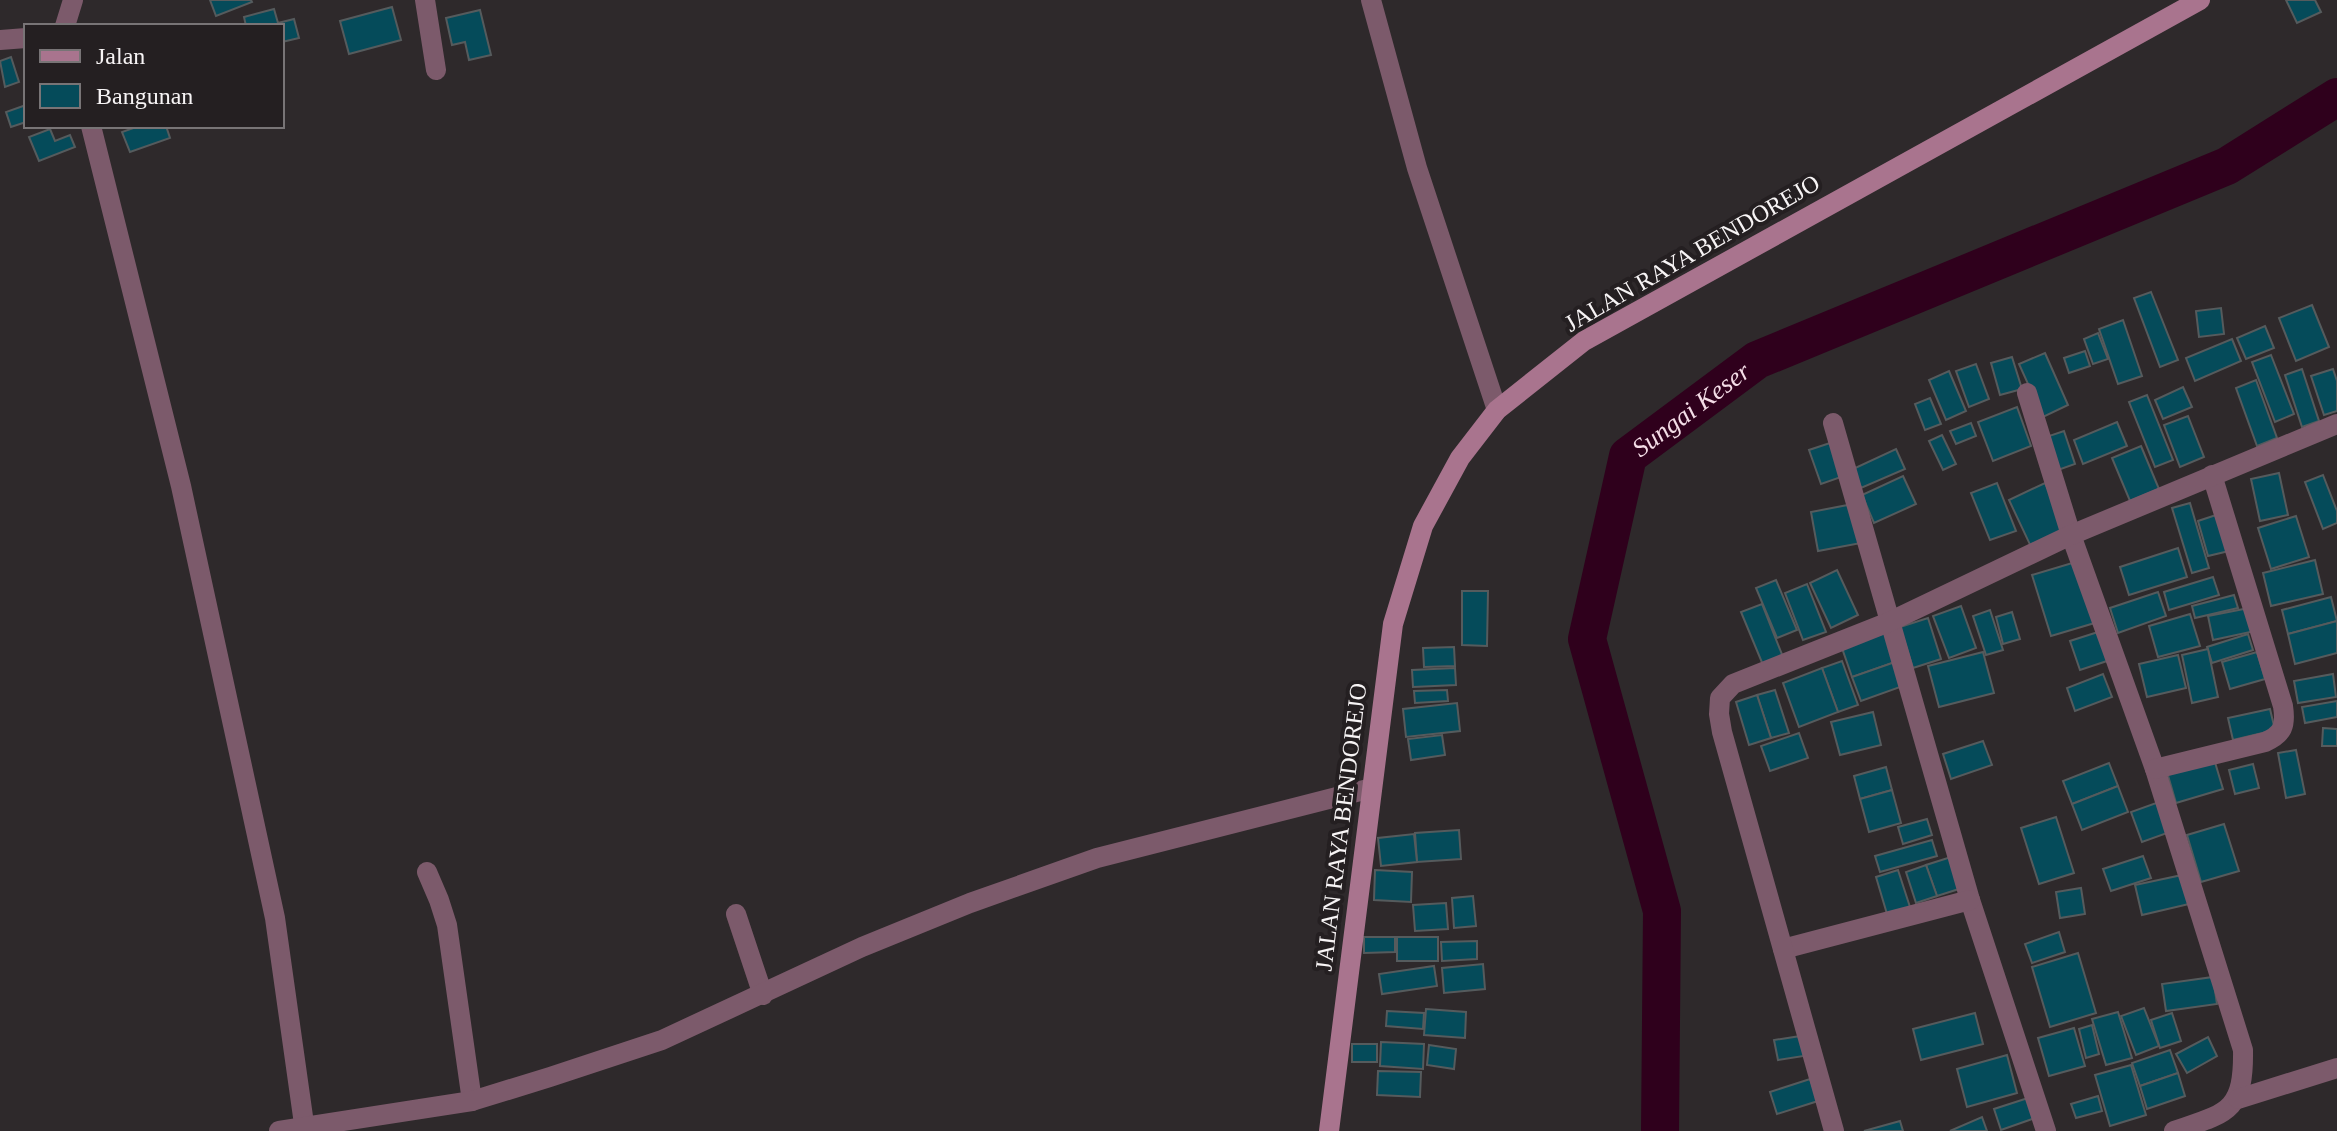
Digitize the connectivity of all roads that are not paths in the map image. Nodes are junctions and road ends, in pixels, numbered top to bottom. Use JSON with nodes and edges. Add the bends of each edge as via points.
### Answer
{"nodes":[{"id":1,"x":73,"y":0,"type":"edge"},
{"id":2,"x":425,"y":0,"type":"edge"},
{"id":3,"x":1371,"y":0,"type":"edge"},
{"id":4,"x":2200,"y":0,"type":"edge"},
{"id":5,"x":66,"y":24,"type":"edge"},
{"id":6,"x":24,"y":38,"type":"edge"},
{"id":7,"x":0,"y":40,"type":"edge"},
{"id":8,"x":436,"y":70,"type":"dead end"},
{"id":9,"x":92,"y":128,"type":"edge"},
{"id":10,"x":2027,"y":393,"type":"dead end"},
{"id":11,"x":1497,"y":410,"type":"junction"},
{"id":12,"x":1833,"y":423,"type":"dead end"},
{"id":13,"x":2337,"y":424,"type":"edge"},
{"id":14,"x":2212,"y":475,"type":"junction"},
{"id":15,"x":2071,"y":535,"type":"junction"},
{"id":16,"x":1889,"y":622,"type":"junction"},
{"id":17,"x":2155,"y":769,"type":"junction"},
{"id":18,"x":1372,"y":788,"type":"junction"},
{"id":19,"x":427,"y":872,"type":"dead end"},
{"id":20,"x":1970,"y":900,"type":"junction"},
{"id":21,"x":736,"y":914,"type":"dead end"},
{"id":22,"x":1783,"y":949,"type":"junction"},
{"id":23,"x":763,"y":995,"type":"junction"},
{"id":24,"x":2337,"y":1068,"type":"edge"},
{"id":25,"x":2238,"y":1099,"type":"junction"},
{"id":26,"x":472,"y":1101,"type":"junction"},
{"id":27,"x":305,"y":1128,"type":"edge"},
{"id":28,"x":279,"y":1131,"type":"edge"},
{"id":29,"x":1329,"y":1131,"type":"edge"},
{"id":30,"x":1834,"y":1131,"type":"edge"},
{"id":31,"x":2046,"y":1131,"type":"edge"},
{"id":32,"x":2174,"y":1131,"type":"edge"}],
"edges":[{"from":1,"to":5,"type":"street"},
{"from":2,"to":8,"type":"street"},
{"from":3,"to":11,"type":"street","via":[[1417,168]]},
{"from":4,"to":11,"type":"main road","name":"JALAN RAYA BENDOREJO","via":[[1584,341]]},
{"from":6,"to":7,"type":"street"},
{"from":9,"to":27,"type":"street","via":[[181,486],[272,903]]},
{"from":10,"to":15,"type":"street"},
{"from":11,"to":18,"type":"main road","name":"JALAN RAYA BENDOREJO","via":[[1460,458],[1423,526],[1393,624]]},
{"from":12,"to":16,"type":"street"},
{"from":13,"to":14,"type":"street"},
{"from":14,"to":15,"type":"street"},
{"from":14,"to":17,"type":"street","via":[[2286,724],[2265,742]]},
{"from":15,"to":16,"type":"street"},
{"from":15,"to":17,"type":"street"},
{"from":16,"to":20,"type":"street"},
{"from":16,"to":22,"type":"street","via":[[1733,684],[1720,698],[1722,732]]},
{"from":17,"to":25,"type":"street","via":[[2243,1050]]},
{"from":18,"to":23,"type":"street","via":[[1097,858],[876,941]]},
{"from":18,"to":29,"type":"main road","name":"JALAN RAYA BENDOREJO"},
{"from":19,"to":26,"type":"street","via":[[447,925]]},
{"from":20,"to":22,"type":"street"},
{"from":20,"to":31,"type":"street"},
{"from":21,"to":23,"type":"street"},
{"from":22,"to":30,"type":"street"},
{"from":23,"to":26,"type":"street","via":[[662,1040]]},
{"from":24,"to":25,"type":"street"},
{"from":25,"to":32,"type":"street","via":[[2219,1116]]},
{"from":26,"to":27,"type":"street"},
{"from":27,"to":28,"type":"street"}]}
